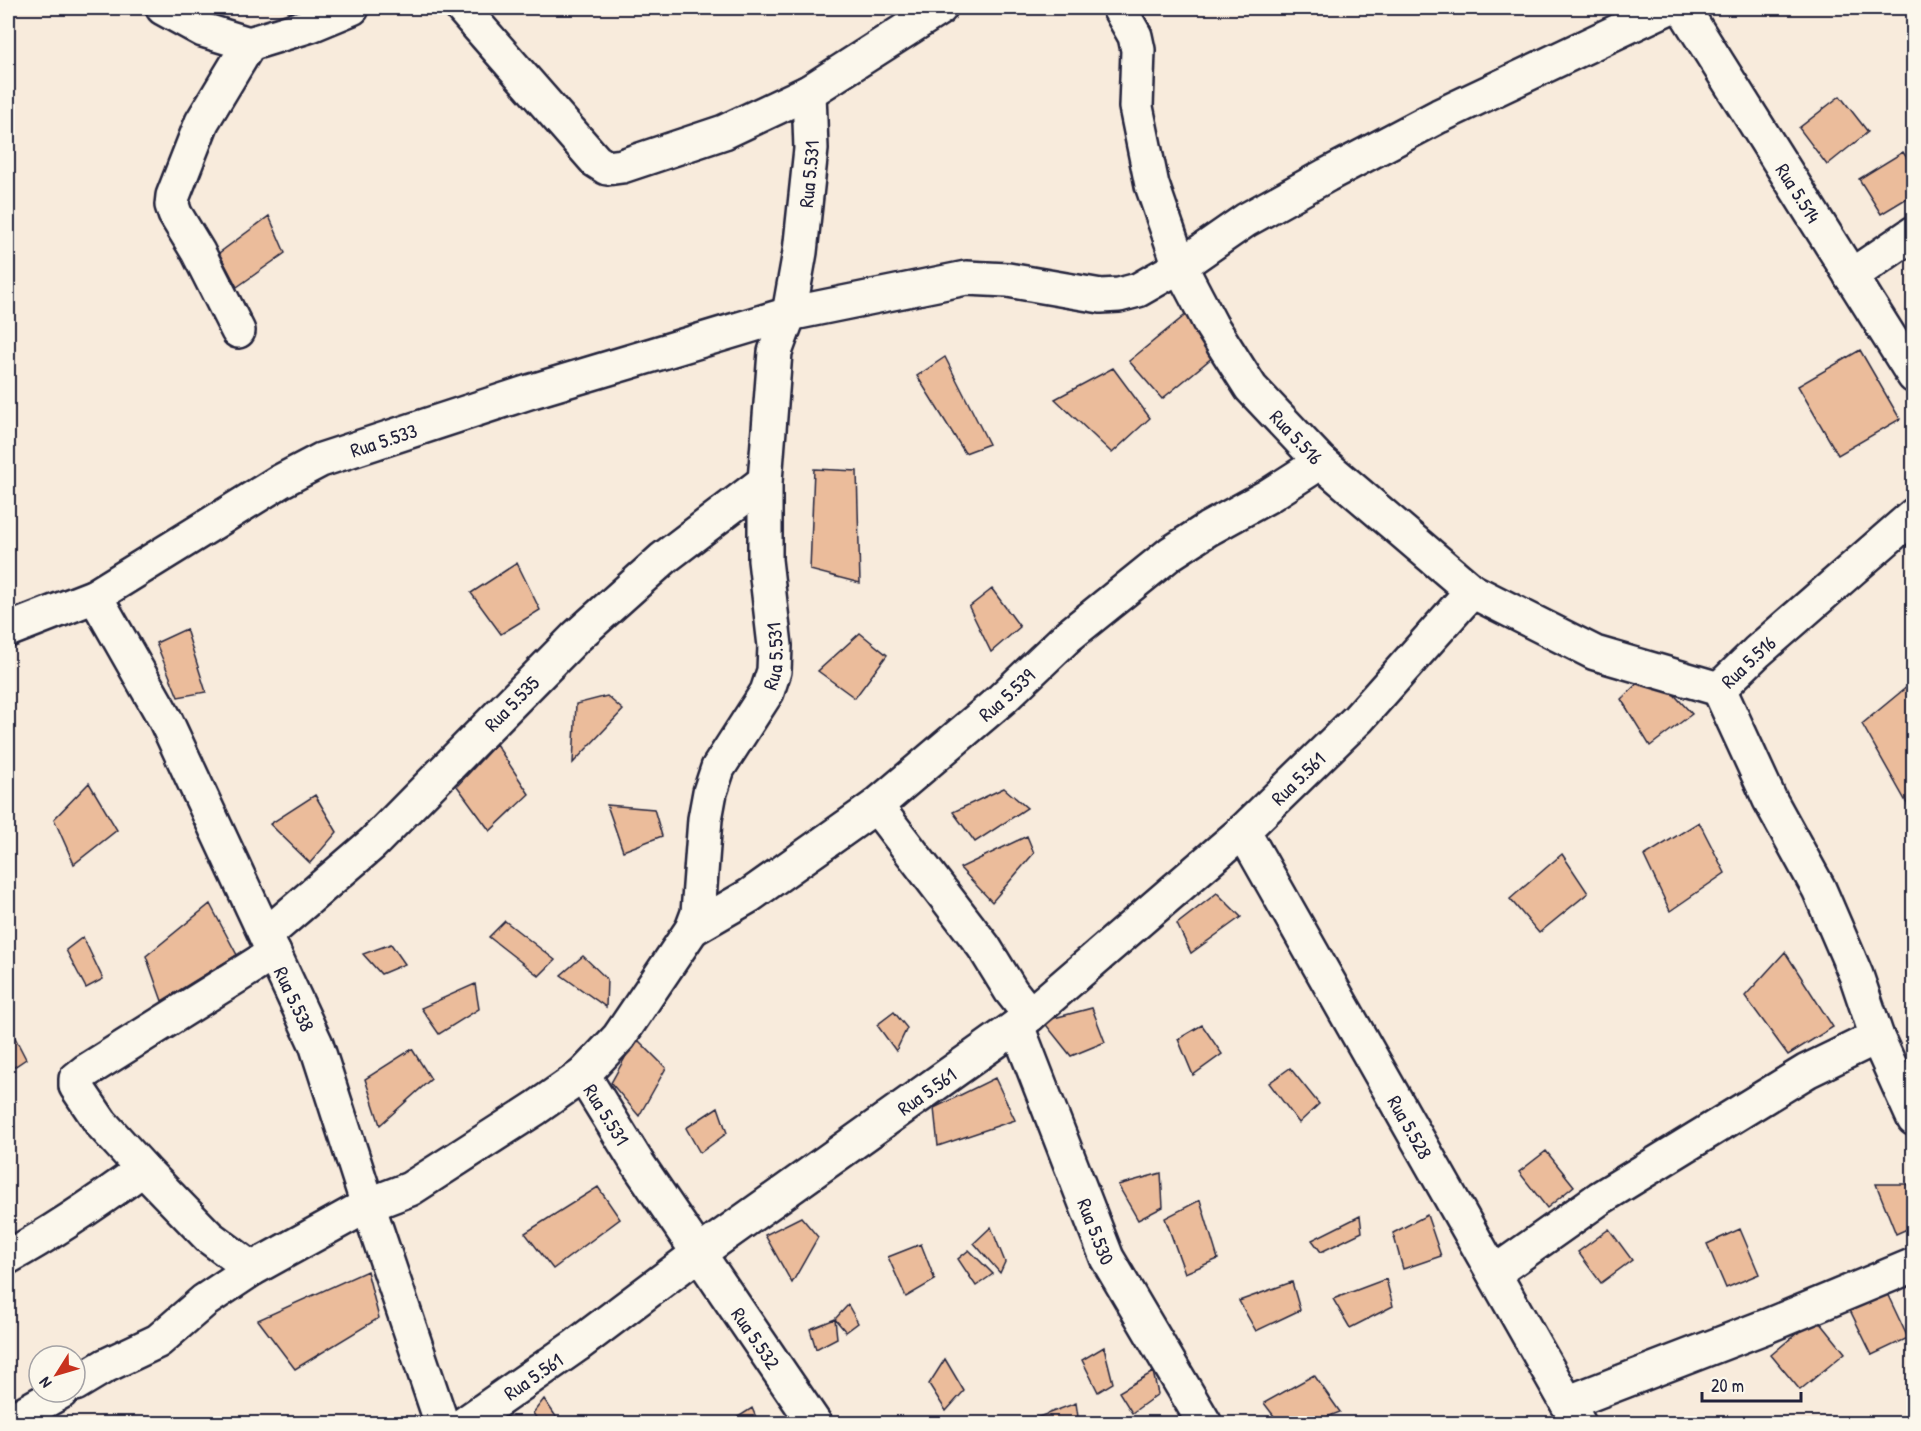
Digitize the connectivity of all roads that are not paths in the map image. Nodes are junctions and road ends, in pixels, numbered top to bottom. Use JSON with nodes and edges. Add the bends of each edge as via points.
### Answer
{"nodes":[{"id":1,"x":163,"y":8,"type":"edge"},
{"id":2,"x":352,"y":8,"type":"edge"},
{"id":3,"x":462,"y":8,"type":"edge"},
{"id":4,"x":940,"y":8,"type":"edge"},
{"id":5,"x":1119,"y":8,"type":"edge"},
{"id":6,"x":1667,"y":8,"type":"edge"},
{"id":7,"x":1683,"y":8,"type":"edge"},
{"id":8,"x":249,"y":44,"type":"junction"},
{"id":9,"x":809,"y":92,"type":"junction"},
{"id":10,"x":1914,"y":233,"type":"edge"},
{"id":11,"x":1180,"y":266,"type":"junction"},
{"id":12,"x":1851,"y":276,"type":"junction"},
{"id":13,"x":789,"y":314,"type":"junction"},
{"id":14,"x":238,"y":331,"type":"dead end"},
{"id":15,"x":1914,"y":376,"type":"edge"},
{"id":16,"x":1321,"y":462,"type":"junction"},
{"id":17,"x":765,"y":481,"type":"junction"},
{"id":18,"x":1914,"y":515,"type":"edge"},
{"id":19,"x":1472,"y":591,"type":"junction"},
{"id":20,"x":95,"y":596,"type":"junction"},
{"id":21,"x":8,"y":630,"type":"edge"},
{"id":22,"x":1719,"y":689,"type":"junction"},
{"id":23,"x":876,"y":806,"type":"junction"},
{"id":24,"x":1243,"y":831,"type":"junction"},
{"id":25,"x":692,"y":929,"type":"junction"},
{"id":26,"x":270,"y":944,"type":"junction"},
{"id":27,"x":1024,"y":1021,"type":"junction"},
{"id":28,"x":1877,"y":1037,"type":"junction"},
{"id":29,"x":583,"y":1075,"type":"junction"},
{"id":30,"x":1914,"y":1119,"type":"edge"},
{"id":31,"x":143,"y":1169,"type":"junction"},
{"id":32,"x":368,"y":1206,"type":"junction"},
{"id":33,"x":699,"y":1253,"type":"junction"},
{"id":34,"x":8,"y":1257,"type":"edge"},
{"id":35,"x":1914,"y":1265,"type":"edge"},
{"id":36,"x":252,"y":1269,"type":"junction"},
{"id":37,"x":1494,"y":1273,"type":"junction"},
{"id":38,"x":87,"y":1377,"type":"edge"},
{"id":39,"x":40,"y":1404,"type":"edge"},
{"id":40,"x":1573,"y":1413,"type":"edge"},
{"id":41,"x":8,"y":1422,"type":"edge"},
{"id":42,"x":442,"y":1424,"type":"edge"},
{"id":43,"x":464,"y":1424,"type":"edge"},
{"id":44,"x":815,"y":1424,"type":"edge"},
{"id":45,"x":1204,"y":1424,"type":"edge"}],
"edges":[{"from":1,"to":8,"type":"street","via":[[203,30]]},
{"from":2,"to":8,"type":"street"},
{"from":3,"to":9,"type":"street","via":[[596,161],[607,168],[724,132]]},
{"from":4,"to":9,"type":"street"},
{"from":5,"to":11,"type":"street","name":"Rua 5.516","via":[[1135,36],[1136,107],[1152,185]]},
{"from":6,"to":11,"type":"street","via":[[1439,116],[1327,175],[1246,220]]},
{"from":7,"to":12,"type":"street","name":"Rua 5.514"},
{"from":8,"to":14,"type":"street","via":[[202,122],[172,196],[175,214]]},
{"from":9,"to":13,"type":"street","name":"Rua 5.531","via":[[811,149],[801,252]]},
{"from":10,"to":12,"type":"street"},
{"from":11,"to":13,"type":"street","name":"Rua 5.533","via":[[1138,290],[1119,296],[966,278]]},
{"from":11,"to":16,"type":"street","name":"Rua 5.516","via":[[1210,325],[1251,388]]},
{"from":12,"to":15,"type":"street","name":"Rua 5.514"},
{"from":13,"to":17,"type":"street","name":"Rua 5.531","via":[[775,352]]},
{"from":13,"to":20,"type":"street","name":"Rua 5.533","via":[[321,460]]},
{"from":16,"to":19,"type":"street","name":"Rua 5.516"},
{"from":16,"to":23,"type":"street","name":"Rua 5.539","via":[[1171,553],[1067,638]]},
{"from":17,"to":25,"type":"street","name":"Rua 5.531","via":[[765,560],[775,646],[774,671],[767,692],[718,768],[710,792],[698,912]]},
{"from":17,"to":26,"type":"street","name":"Rua 5.535","via":[[664,558],[585,629]]},
{"from":18,"to":22,"type":"street","name":"Rua 5.516"},
{"from":19,"to":22,"type":"street","name":"Rua 5.516","via":[[1595,653]]},
{"from":19,"to":24,"type":"street","name":"Rua 5.561","via":[[1358,719]]},
{"from":20,"to":21,"type":"street","name":"Rua 5.533"},
{"from":20,"to":26,"type":"street","name":"Rua 5.538","via":[[165,719]]},
{"from":22,"to":28,"type":"street","via":[[1770,800],[1819,889],[1856,975]]},
{"from":23,"to":25,"type":"street","name":"Rua 5.539","via":[[749,896]]},
{"from":23,"to":27,"type":"street","name":"Rua 5.530","via":[[977,939],[1011,991]]},
{"from":24,"to":27,"type":"street","name":"Rua 5.561"},
{"from":24,"to":37,"type":"street","name":"Rua 5.528"},
{"from":25,"to":29,"type":"street","name":"Rua 5.531","via":[[619,1037]]},
{"from":26,"to":31,"type":"street","name":"Rua 5.535","via":[[76,1079],[76,1086],[101,1122]]},
{"from":26,"to":32,"type":"street","name":"Rua 5.538","via":[[316,1044]]},
{"from":27,"to":33,"type":"street","name":"Rua 5.561"},
{"from":27,"to":45,"type":"street","name":"Rua 5.530","via":[[1107,1258]]},
{"from":28,"to":30,"type":"street"},
{"from":28,"to":37,"type":"street","via":[[1807,1071],[1667,1156]]},
{"from":29,"to":32,"type":"street","via":[[410,1189]]},
{"from":29,"to":33,"type":"street","name":"Rua 5.531"},
{"from":31,"to":34,"type":"street","via":[[84,1212]]},
{"from":31,"to":36,"type":"street","via":[[209,1237]]},
{"from":32,"to":36,"type":"street"},
{"from":32,"to":42,"type":"street","name":"Rua 5.538"},
{"from":33,"to":43,"type":"street","name":"Rua 5.561"},
{"from":33,"to":44,"type":"street","name":"Rua 5.532"},
{"from":35,"to":40,"type":"street"},
{"from":36,"to":38,"type":"street","via":[[204,1301],[158,1341]]},
{"from":37,"to":40,"type":"street","name":"Rua 5.528"},
{"from":39,"to":41,"type":"street"}]}
